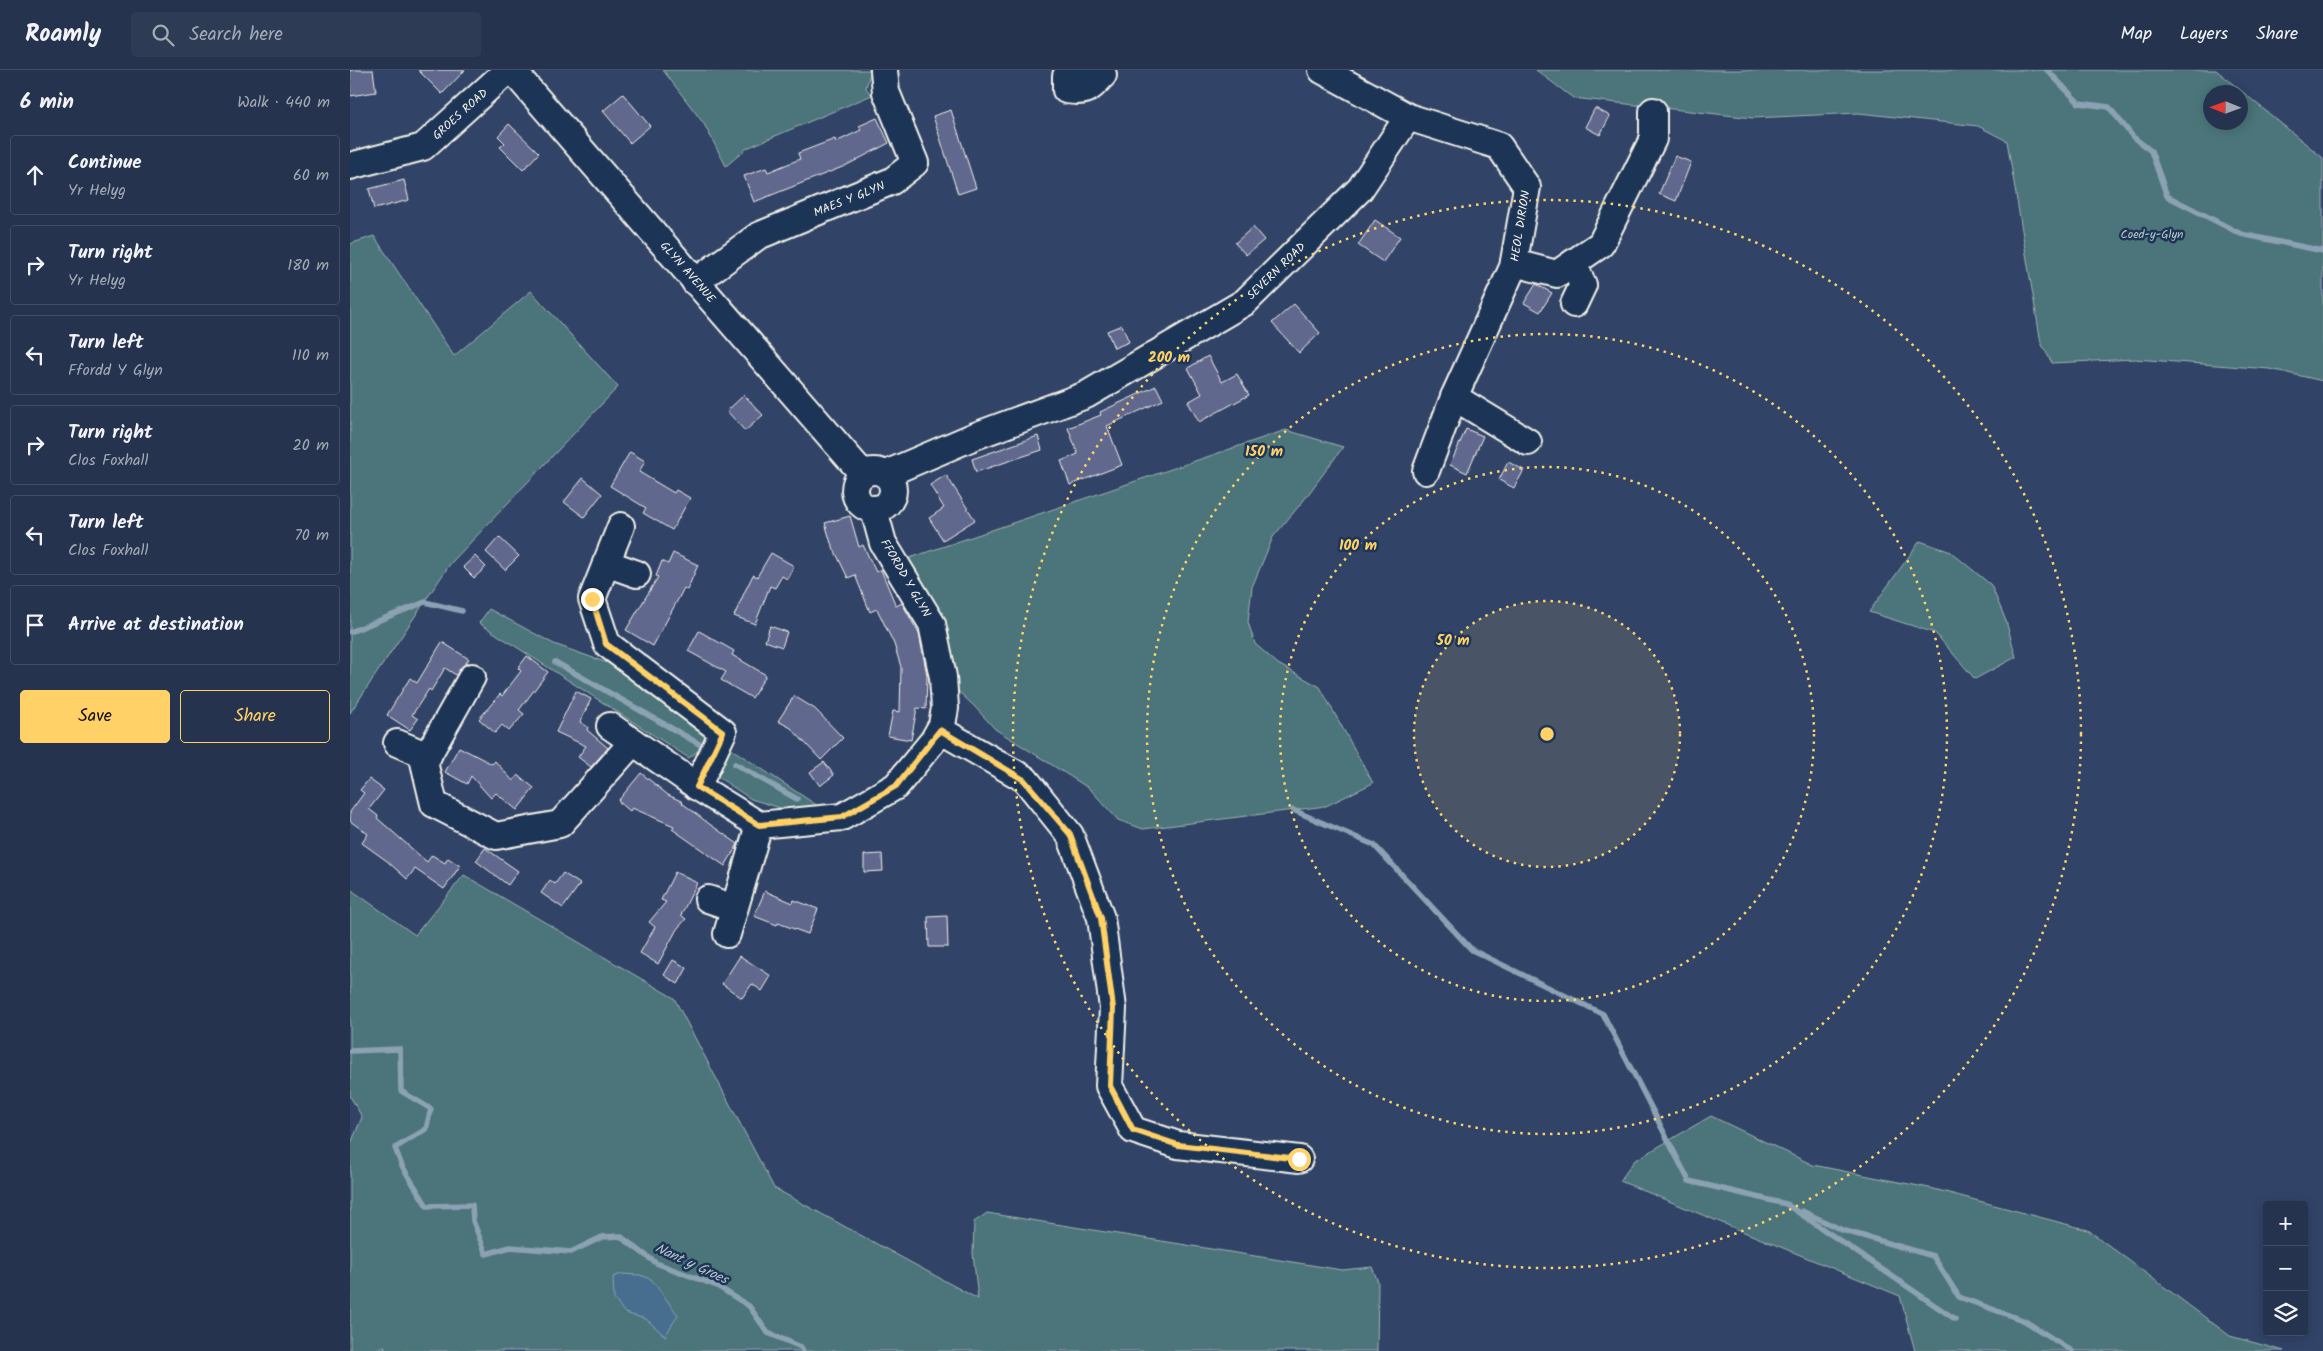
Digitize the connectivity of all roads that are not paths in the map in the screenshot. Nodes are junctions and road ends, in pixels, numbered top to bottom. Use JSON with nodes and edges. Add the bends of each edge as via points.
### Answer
{"nodes":[{"id":1,"x":508,"y":70,"type":"edge"},
{"id":2,"x":512,"y":70,"type":"edge"},
{"id":3,"x":884,"y":70,"type":"edge"},
{"id":4,"x":1069,"y":70,"type":"edge"},
{"id":5,"x":1322,"y":70,"type":"edge"},
{"id":6,"x":1102,"y":72,"type":"edge"},
{"id":7,"x":1652,"y":112,"type":"dead end"},
{"id":8,"x":1408,"y":117,"type":"junction"},
{"id":9,"x":350,"y":166,"type":"edge"},
{"id":10,"x":1514,"y":263,"type":"junction"},
{"id":11,"x":1573,"y":263,"type":"junction"},
{"id":12,"x":696,"y":282,"type":"junction"},
{"id":13,"x":1574,"y":304,"type":"dead end"},
{"id":14,"x":1454,"y":397,"type":"junction"},
{"id":15,"x":1528,"y":442,"type":"dead end"},
{"id":16,"x":1426,"y":471,"type":"dead end"},
{"id":17,"x":863,"y":474,"type":"junction"},
{"id":18,"x":889,"y":477,"type":"junction"},
{"id":19,"x":874,"y":510,"type":"junction"},
{"id":20,"x":621,"y":526,"type":"dead end"},
{"id":21,"x":606,"y":563,"type":"junction"},
{"id":22,"x":637,"y":574,"type":"dead end"},
{"id":23,"x":472,"y":677,"type":"dead end"},
{"id":24,"x":610,"y":726,"type":"dead end"},
{"id":25,"x":940,"y":730,"type":"junction"},
{"id":26,"x":633,"y":742,"type":"junction"},
{"id":27,"x":397,"y":743,"type":"dead end"},
{"id":28,"x":428,"y":756,"type":"junction"},
{"id":29,"x":697,"y":787,"type":"junction"},
{"id":30,"x":759,"y":825,"type":"junction"},
{"id":31,"x":708,"y":899,"type":"dead end"},
{"id":32,"x":734,"y":908,"type":"junction"},
{"id":33,"x":727,"y":934,"type":"dead end"},
{"id":34,"x":1299,"y":1159,"type":"dead end"}],
"edges":[{"from":1,"to":9,"type":"street","name":"GROES ROAD","via":[[423,147]]},
{"from":2,"to":12,"type":"street","name":"GLYN AVENUE"},
{"from":3,"to":12,"type":"street","name":"MAES Y GLYN","via":[[886,92],[915,163],[892,181],[758,236]]},
{"from":4,"to":6,"type":"street","via":[[1066,90],[1078,93],[1087,91]]},
{"from":5,"to":8,"type":"street","name":"HEOL DIRION"},
{"from":7,"to":11,"type":"street","via":[[1653,139],[1640,186],[1601,244]]},
{"from":8,"to":10,"type":"street","name":"HEOL DIRION","via":[[1499,146],[1527,187]]},
{"from":8,"to":18,"type":"street","name":"SEVERN ROAD","via":[[1360,189],[1245,302],[1086,395],[975,436],[893,471]]},
{"from":10,"to":11,"type":"street","via":[[1557,274]]},
{"from":10,"to":14,"type":"street","name":"HEOL DIRION"},
{"from":11,"to":13,"type":"street","via":[[1583,285]]},
{"from":12,"to":17,"type":"street","name":"GLYN AVENUE"},
{"from":14,"to":15,"type":"street"},
{"from":14,"to":16,"type":"street","name":"HEOL DIRION"},
{"from":17,"to":18,"type":"street","via":[[874,471]]},
{"from":17,"to":19,"type":"street","via":[[856,484],[856,496],[863,506]]},
{"from":18,"to":19,"type":"street","via":[[894,489],[891,501]]},
{"from":19,"to":25,"type":"street","name":"FFORDD Y GLYN","via":[[883,543],[932,624],[943,677],[945,708]]},
{"from":20,"to":21,"type":"street"},
{"from":21,"to":22,"type":"street"},
{"from":21,"to":29,"type":"street","via":[[592,599],[606,644],[723,732]]},
{"from":23,"to":28,"type":"street"},
{"from":24,"to":26,"type":"street"},
{"from":25,"to":30,"type":"street","name":"FFORDD Y GLYN","via":[[896,786],[842,817]]},
{"from":25,"to":34,"type":"street","via":[[1024,780],[1070,834],[1101,918],[1113,1008],[1110,1086],[1133,1130],[1178,1145]]},
{"from":26,"to":28,"type":"street","via":[[560,824],[496,836],[434,804],[424,762]]},
{"from":26,"to":29,"type":"street"},
{"from":27,"to":28,"type":"street"},
{"from":29,"to":30,"type":"street"},
{"from":30,"to":32,"type":"street"},
{"from":31,"to":32,"type":"street"},
{"from":32,"to":33,"type":"street"}]}
